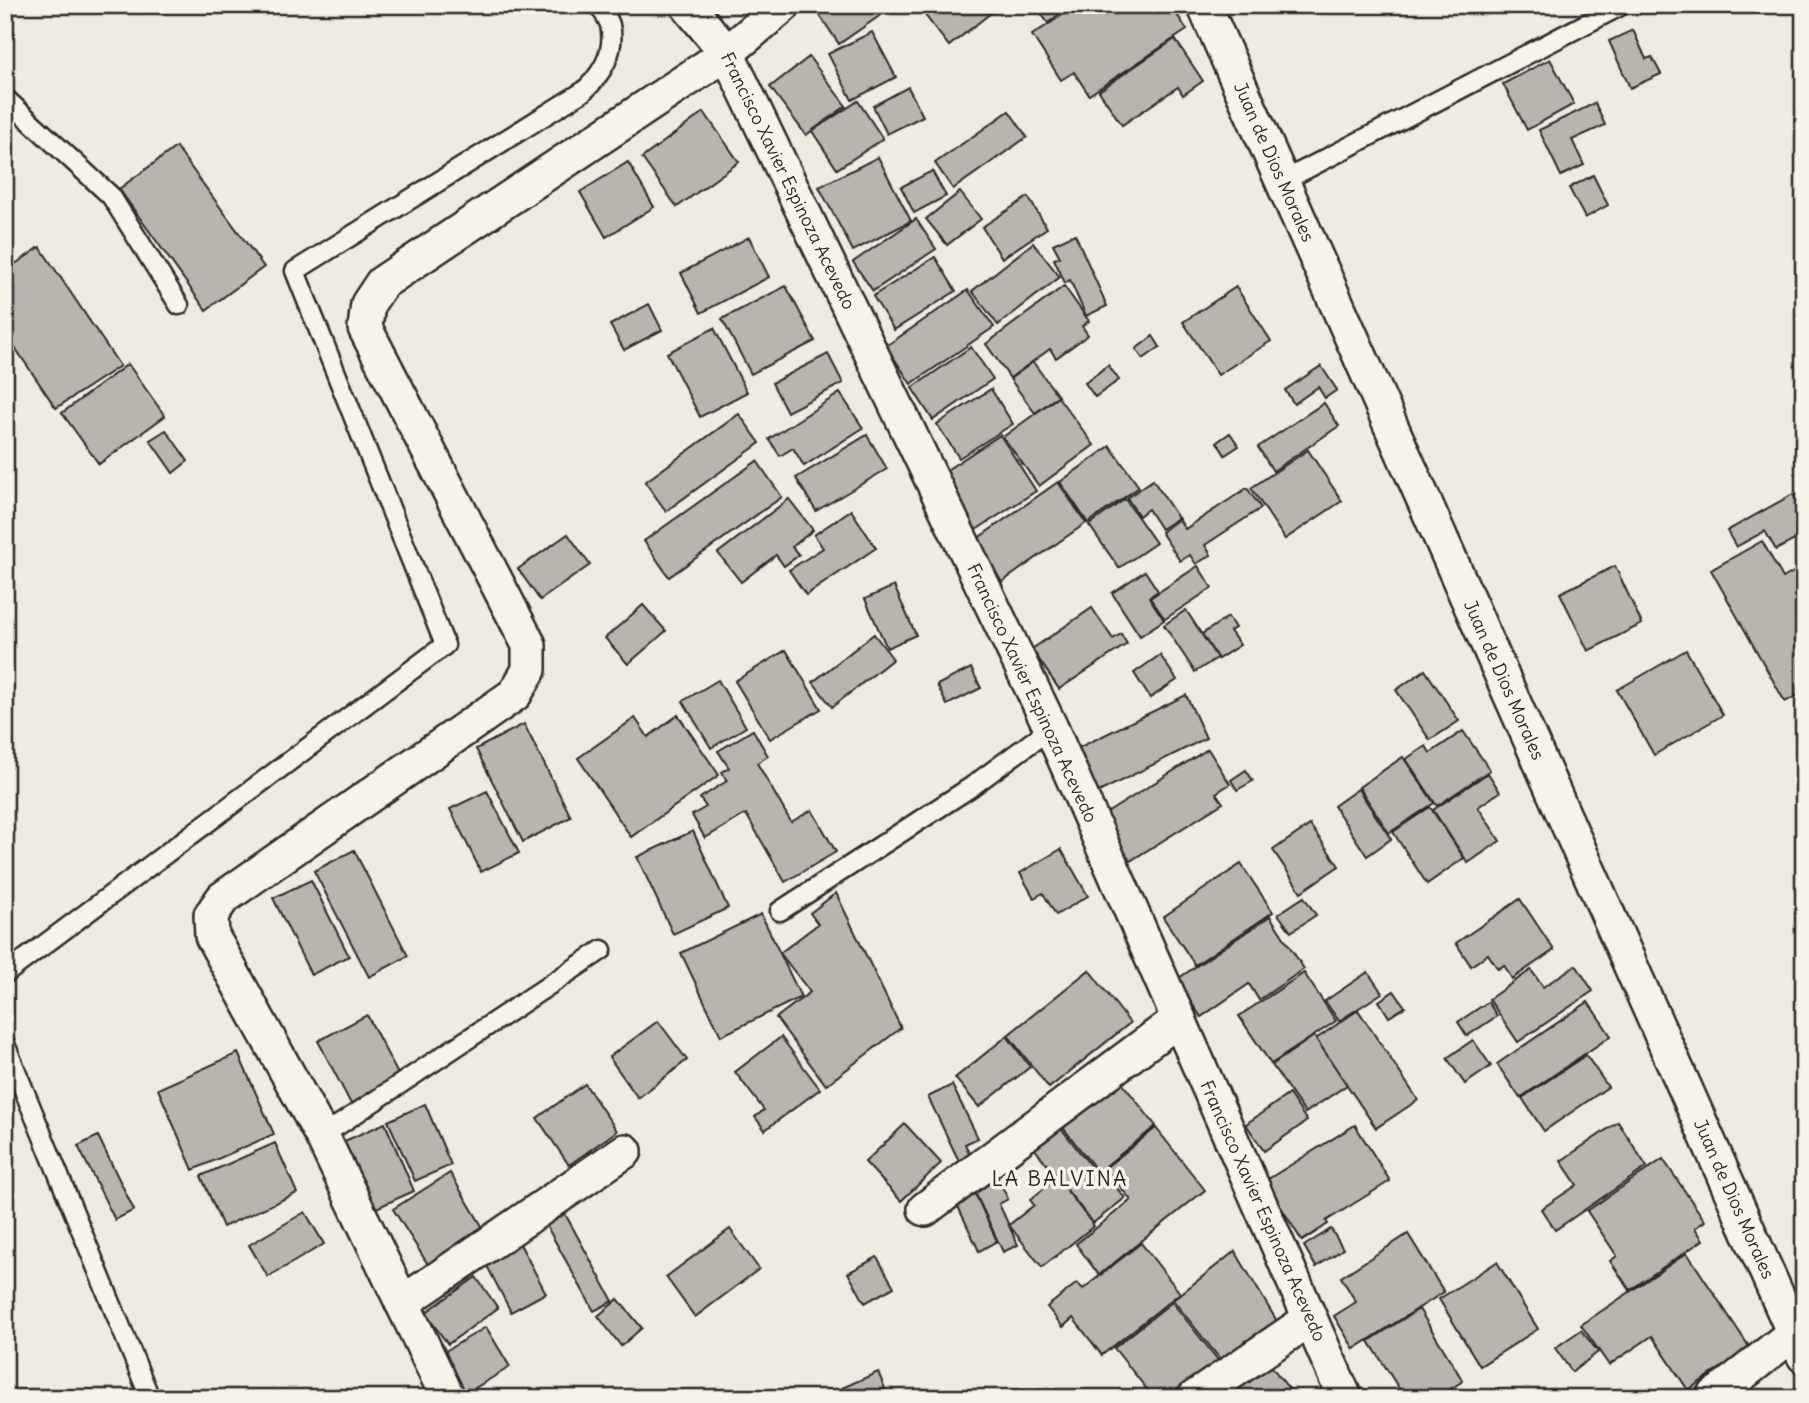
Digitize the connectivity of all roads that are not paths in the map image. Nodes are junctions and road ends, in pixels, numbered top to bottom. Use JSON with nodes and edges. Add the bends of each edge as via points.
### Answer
{"nodes":[{"id":1,"x":598,"y":5,"type":"edge"},
{"id":2,"x":687,"y":5,"type":"edge"},
{"id":3,"x":784,"y":5,"type":"edge"},
{"id":4,"x":1204,"y":5,"type":"edge"},
{"id":5,"x":1622,"y":5,"type":"edge"},
{"id":6,"x":727,"y":53,"type":"junction"},
{"id":7,"x":5,"y":98,"type":"edge"},
{"id":8,"x":1283,"y":181,"type":"junction"},
{"id":9,"x":179,"y":305,"type":"dead end"},
{"id":10,"x":1051,"y":728,"type":"junction"},
{"id":11,"x":780,"y":911,"type":"dead end"},
{"id":12,"x":602,"y":950,"type":"dead end"},
{"id":13,"x":5,"y":974,"type":"edge"},
{"id":14,"x":1179,"y":1019,"type":"junction"},
{"id":15,"x":5,"y":1044,"type":"edge"},
{"id":16,"x":322,"y":1136,"type":"junction"},
{"id":17,"x":625,"y":1151,"type":"dead end"},
{"id":18,"x":925,"y":1209,"type":"dead end"},
{"id":19,"x":402,"y":1303,"type":"junction"},
{"id":20,"x":1310,"y":1319,"type":"junction"},
{"id":21,"x":1799,"y":1345,"type":"edge"},
{"id":22,"x":150,"y":1398,"type":"edge"},
{"id":23,"x":448,"y":1398,"type":"edge"},
{"id":24,"x":1194,"y":1398,"type":"edge"},
{"id":25,"x":1345,"y":1398,"type":"edge"},
{"id":26,"x":1712,"y":1398,"type":"edge"}],
"edges":[{"from":1,"to":13,"type":"lane","via":[[610,23],[609,55],[584,91],[295,271],[445,645]]},
{"from":2,"to":6,"type":"street","name":"Francisco Xavier Espinoza Acevedo"},
{"from":3,"to":6,"type":"street"},
{"from":4,"to":8,"type":"street","name":"Juan de Dios Morales"},
{"from":5,"to":8,"type":"lane"},
{"from":6,"to":10,"type":"street","name":"Francisco Xavier Espinoza Acevedo"},
{"from":6,"to":16,"type":"street","via":[[382,283],[368,304],[365,328],[529,645],[528,670],[515,694],[223,898],[211,915],[212,936]]},
{"from":7,"to":9,"type":"lane","via":[[111,196]]},
{"from":8,"to":21,"type":"street","name":"Juan de Dios Morales"},
{"from":10,"to":11,"type":"lane","via":[[971,787]]},
{"from":10,"to":14,"type":"street","name":"Francisco Xavier Espinoza Acevedo"},
{"from":12,"to":16,"type":"lane"},
{"from":14,"to":18,"type":"street"},
{"from":14,"to":20,"type":"street","name":"Francisco Xavier Espinoza Acevedo"},
{"from":15,"to":22,"type":"lane"},
{"from":16,"to":19,"type":"street"},
{"from":17,"to":19,"type":"street"},
{"from":19,"to":23,"type":"street"},
{"from":20,"to":24,"type":"street"},
{"from":20,"to":25,"type":"street","name":"Francisco Xavier Espinoza Acevedo"},
{"from":21,"to":26,"type":"street"}]}
